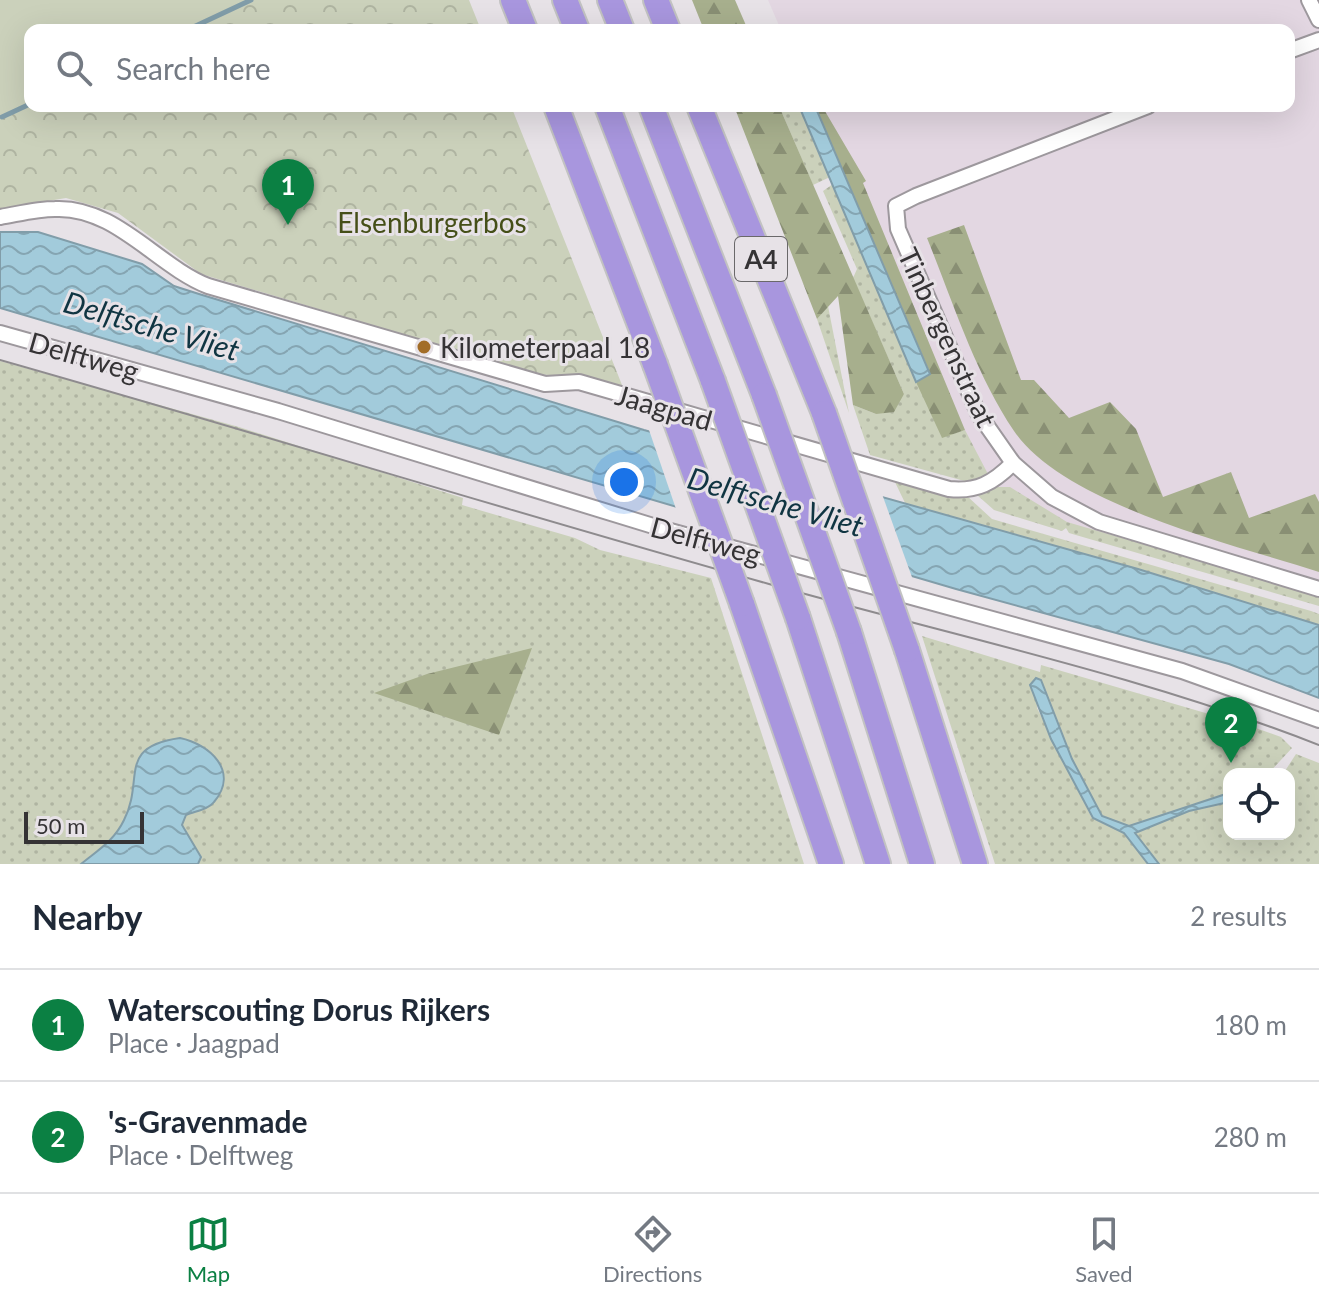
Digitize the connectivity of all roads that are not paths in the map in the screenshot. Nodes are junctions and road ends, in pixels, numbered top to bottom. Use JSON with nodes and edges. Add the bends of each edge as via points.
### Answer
{"nodes":[{"id":1,"x":513,"y":0,"type":"edge"},
{"id":2,"x":565,"y":0,"type":"edge"},
{"id":3,"x":610,"y":0,"type":"edge"},
{"id":4,"x":656,"y":0,"type":"edge"},
{"id":5,"x":1309,"y":0,"type":"edge"},
{"id":6,"x":1319,"y":20,"type":"edge"},
{"id":7,"x":523,"y":24,"type":"edge"},
{"id":8,"x":575,"y":24,"type":"edge"},
{"id":9,"x":620,"y":24,"type":"edge"},
{"id":10,"x":666,"y":24,"type":"edge"},
{"id":11,"x":1319,"y":40,"type":"edge"},
{"id":12,"x":1295,"y":49,"type":"edge"},
{"id":13,"x":558,"y":112,"type":"edge"},
{"id":14,"x":609,"y":112,"type":"edge"},
{"id":15,"x":653,"y":112,"type":"edge"},
{"id":16,"x":701,"y":112,"type":"edge"},
{"id":17,"x":1133,"y":112,"type":"edge"},
{"id":18,"x":0,"y":217,"type":"edge"},
{"id":19,"x":0,"y":333,"type":"edge"},
{"id":20,"x":1013,"y":463,"type":"junction"},
{"id":21,"x":1319,"y":589,"type":"edge"},
{"id":22,"x":1319,"y":720,"type":"edge"},
{"id":23,"x":810,"y":812,"type":"junction"},
{"id":24,"x":819,"y":864,"type":"edge"},
{"id":25,"x":831,"y":864,"type":"edge"},
{"id":26,"x":878,"y":864,"type":"edge"},
{"id":27,"x":922,"y":864,"type":"edge"},
{"id":28,"x":975,"y":864,"type":"edge"}],
"edges":[{"from":1,"to":7,"type":"highway"},
{"from":2,"to":8,"type":"highway"},
{"from":3,"to":9,"type":"highway"},
{"from":4,"to":10,"type":"highway"},
{"from":5,"to":6,"type":"street"},
{"from":11,"to":12,"type":"street"},
{"from":13,"to":23,"type":"highway","bridge":true,"via":[[742,604]]},
{"from":14,"to":26,"type":"highway","bridge":true,"via":[[798,618]]},
{"from":15,"to":27,"type":"highway","number":"A4","bridge":true,"via":[[849,632]]},
{"from":16,"to":28,"type":"highway","number":"A4","bridge":true,"via":[[824,413]]},
{"from":17,"to":20,"type":"street","name":"Tinbergenstraat","via":[[896,206],[898,229],[978,413]]},
{"from":18,"to":20,"type":"street","name":"Jaagpad","via":[[58,208],[105,219],[185,277],[208,286],[545,384],[579,382],[949,489],[968,491],[988,484]]},
{"from":19,"to":22,"type":"street","name":"Delftweg","via":[[278,411],[663,529],[1182,671]]},
{"from":20,"to":21,"type":"street","via":[[1052,497],[1099,522]]},
{"from":23,"to":24,"type":"highway"},
{"from":23,"to":25,"type":"highway"}]}
